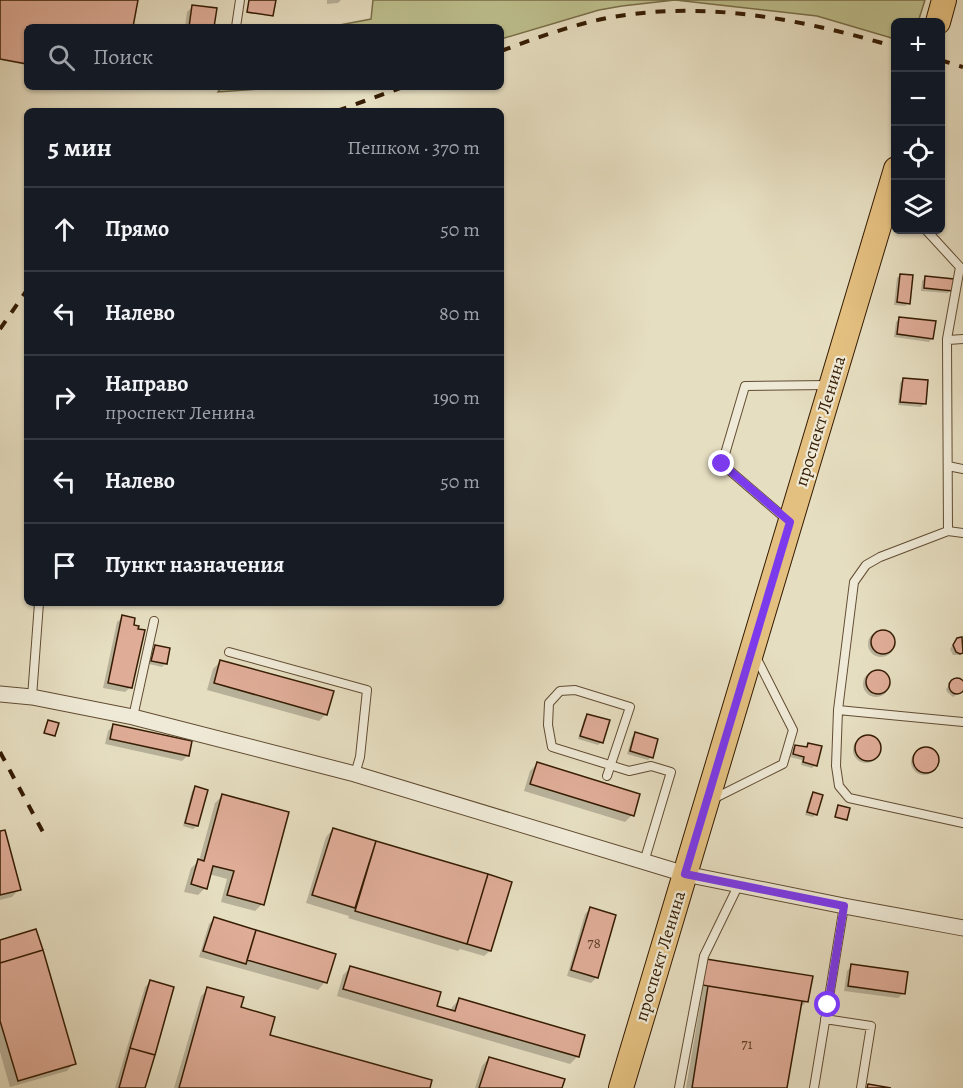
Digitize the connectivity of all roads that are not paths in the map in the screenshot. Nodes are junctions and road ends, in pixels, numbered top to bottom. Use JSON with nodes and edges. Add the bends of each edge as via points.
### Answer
{"nodes":[{"id":1,"x":240,"y":0,"type":"edge"},
{"id":2,"x":944,"y":0,"type":"edge"},
{"id":3,"x":939,"y":18,"type":"edge"},
{"id":4,"x":236,"y":24,"type":"edge"},
{"id":5,"x":893,"y":180,"type":"edge"},
{"id":6,"x":930,"y":234,"type":"edge"},
{"id":7,"x":962,"y":267,"type":"edge"},
{"id":8,"x":963,"y":339,"type":"edge"},
{"id":9,"x":948,"y":340,"type":"junction"},
{"id":10,"x":830,"y":385,"type":"junction"},
{"id":11,"x":948,"y":466,"type":"junction"},
{"id":12,"x":963,"y":469,"type":"edge"},
{"id":13,"x":790,"y":522,"type":"junction"},
{"id":14,"x":948,"y":531,"type":"junction"},
{"id":15,"x":963,"y":533,"type":"edge"},
{"id":16,"x":39,"y":606,"type":"edge"},
{"id":17,"x":154,"y":621,"type":"dead end"},
{"id":18,"x":752,"y":650,"type":"junction"},
{"id":19,"x":229,"y":652,"type":"dead end"},
{"id":20,"x":0,"y":694,"type":"edge"},
{"id":21,"x":32,"y":697,"type":"junction"},
{"id":22,"x":837,"y":710,"type":"junction"},
{"id":23,"x":133,"y":717,"type":"junction"},
{"id":24,"x":963,"y":722,"type":"edge"},
{"id":25,"x":610,"y":766,"type":"junction"},
{"id":26,"x":355,"y":774,"type":"junction"},
{"id":27,"x":607,"y":776,"type":"dead end"},
{"id":28,"x":706,"y":803,"type":"junction"},
{"id":29,"x":963,"y":823,"type":"edge"},
{"id":30,"x":644,"y":862,"type":"junction"},
{"id":31,"x":685,"y":874,"type":"junction"},
{"id":32,"x":738,"y":886,"type":"junction"},
{"id":33,"x":844,"y":906,"type":"junction"},
{"id":34,"x":963,"y":928,"type":"edge"},
{"id":35,"x":825,"y":1019,"type":"junction"},
{"id":36,"x":621,"y":1088,"type":"edge"},
{"id":37,"x":679,"y":1088,"type":"edge"},
{"id":38,"x":814,"y":1088,"type":"edge"},
{"id":39,"x":861,"y":1088,"type":"edge"}],
"edges":[{"from":1,"to":4,"type":"lane"},
{"from":2,"to":3,"type":"main road"},
{"from":5,"to":10,"type":"main road","name":"проспект Ленина"},
{"from":6,"to":7,"type":"lane"},
{"from":7,"to":9,"type":"lane"},
{"from":8,"to":9,"type":"lane"},
{"from":9,"to":11,"type":"lane"},
{"from":10,"to":13,"type":"main road","name":"проспект Ленина"},
{"from":10,"to":13,"type":"lane","via":[[745,386],[722,464]]},
{"from":11,"to":12,"type":"lane"},
{"from":11,"to":14,"type":"lane"},
{"from":13,"to":18,"type":"main road","name":"проспект Ленина"},
{"from":14,"to":15,"type":"lane"},
{"from":14,"to":22,"type":"lane","via":[[880,557],[866,565],[854,582]]},
{"from":16,"to":21,"type":"lane"},
{"from":17,"to":23,"type":"lane"},
{"from":18,"to":28,"type":"main road","name":"проспект Ленина"},
{"from":18,"to":28,"type":"lane","via":[[793,730],[783,764]]},
{"from":19,"to":26,"type":"lane","via":[[367,690]]},
{"from":20,"to":21,"type":"street"},
{"from":21,"to":23,"type":"street","via":[[73,711]]},
{"from":22,"to":24,"type":"lane"},
{"from":22,"to":29,"type":"lane","via":[[838,786],[849,798]]},
{"from":23,"to":26,"type":"street"},
{"from":25,"to":25,"type":"lane","via":[[552,747],[549,703],[560,691],[575,690],[630,707]]},
{"from":25,"to":27,"type":"lane"},
{"from":25,"to":30,"type":"lane","via":[[629,771],[651,766],[671,772]]},
{"from":26,"to":30,"type":"street"},
{"from":28,"to":31,"type":"main road","name":"проспект Ленина"},
{"from":30,"to":31,"type":"street"},
{"from":31,"to":32,"type":"street"},
{"from":31,"to":36,"type":"main road","name":"проспект Ленина"},
{"from":32,"to":33,"type":"street"},
{"from":32,"to":37,"type":"lane","via":[[704,956]]},
{"from":33,"to":34,"type":"street"},
{"from":33,"to":35,"type":"lane"},
{"from":35,"to":38,"type":"lane"},
{"from":35,"to":39,"type":"lane","via":[[871,1026]]}]}
